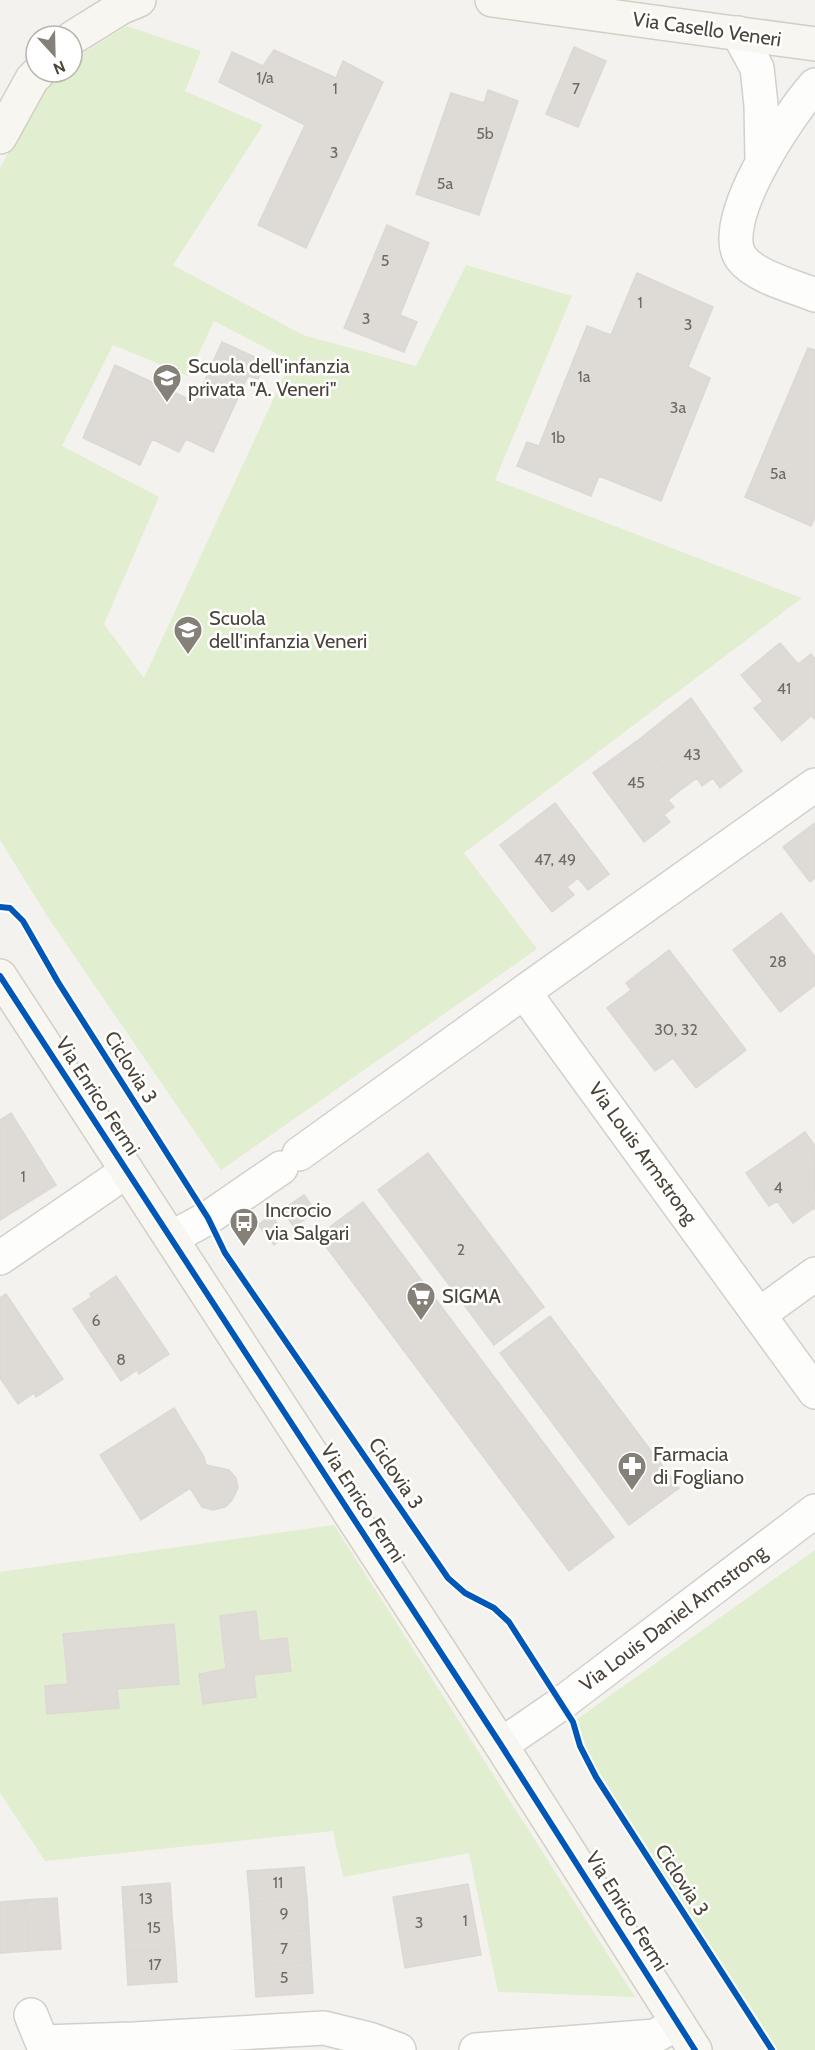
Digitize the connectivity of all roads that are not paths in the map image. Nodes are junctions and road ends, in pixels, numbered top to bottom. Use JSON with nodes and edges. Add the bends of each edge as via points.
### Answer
{"nodes":[{"id":1,"x":139,"y":0,"type":"edge"},
{"id":2,"x":492,"y":0,"type":"edge"},
{"id":3,"x":538,"y":3,"type":"edge"},
{"id":4,"x":84,"y":31,"type":"edge"},
{"id":5,"x":738,"y":33,"type":"junction"},
{"id":6,"x":815,"y":44,"type":"edge"},
{"id":7,"x":29,"y":84,"type":"edge"},
{"id":8,"x":815,"y":85,"type":"edge"},
{"id":9,"x":0,"y":137,"type":"edge"},
{"id":10,"x":762,"y":161,"type":"junction"},
{"id":11,"x":815,"y":295,"type":"edge"},
{"id":12,"x":815,"y":785,"type":"edge"},
{"id":13,"x":0,"y":976,"type":"edge"},
{"id":14,"x":524,"y":992,"type":"junction"},
{"id":15,"x":127,"y":1172,"type":"junction"},
{"id":16,"x":171,"y":1238,"type":"junction"},
{"id":17,"x":0,"y":1258,"type":"edge"},
{"id":18,"x":815,"y":1274,"type":"edge"},
{"id":19,"x":760,"y":1314,"type":"junction"},
{"id":20,"x":815,"y":1392,"type":"edge"},
{"id":21,"x":815,"y":1511,"type":"edge"},
{"id":22,"x":501,"y":1745,"type":"junction"},
{"id":23,"x":32,"y":2015,"type":"dead end"},
{"id":24,"x":678,"y":2023,"type":"junction"},
{"id":25,"x":399,"y":2050,"type":"edge"},
{"id":26,"x":476,"y":2050,"type":"edge"},
{"id":27,"x":695,"y":2050,"type":"edge"}],
"edges":[{"from":1,"to":4,"type":"street"},
{"from":2,"to":3,"type":"street","name":"Via Casello Veneri"},
{"from":3,"to":5,"type":"street","name":"Via Casello Veneri"},
{"from":5,"to":6,"type":"street","name":"Via Casello Veneri"},
{"from":5,"to":10,"type":"street","via":[[757,68]]},
{"from":7,"to":9,"type":"street"},
{"from":8,"to":10,"type":"street"},
{"from":10,"to":11,"type":"street","via":[[734,235],[740,257],[752,270]]},
{"from":12,"to":14,"type":"street"},
{"from":13,"to":15,"type":"street","name":"Via Enrico Fermi"},
{"from":14,"to":16,"type":"street","via":[[290,1161],[208,1218]]},
{"from":14,"to":19,"type":"street","name":"Via Louis Armstrong"},
{"from":15,"to":16,"type":"street","name":"Via Enrico Fermi"},
{"from":15,"to":17,"type":"street"},
{"from":16,"to":22,"type":"street","name":"Via Enrico Fermi"},
{"from":18,"to":19,"type":"street"},
{"from":19,"to":20,"type":"street","name":"Via Louis Armstrong"},
{"from":21,"to":22,"type":"street","name":"Via Louis Daniel Armstrong"},
{"from":22,"to":24,"type":"street","name":"Via Enrico Fermi"},
{"from":23,"to":25,"type":"street","via":[[42,2042],[324,2028],[369,2038]]},
{"from":24,"to":26,"type":"street","via":[[655,2036]]},
{"from":24,"to":27,"type":"street","name":"Via Enrico Fermi"}]}
